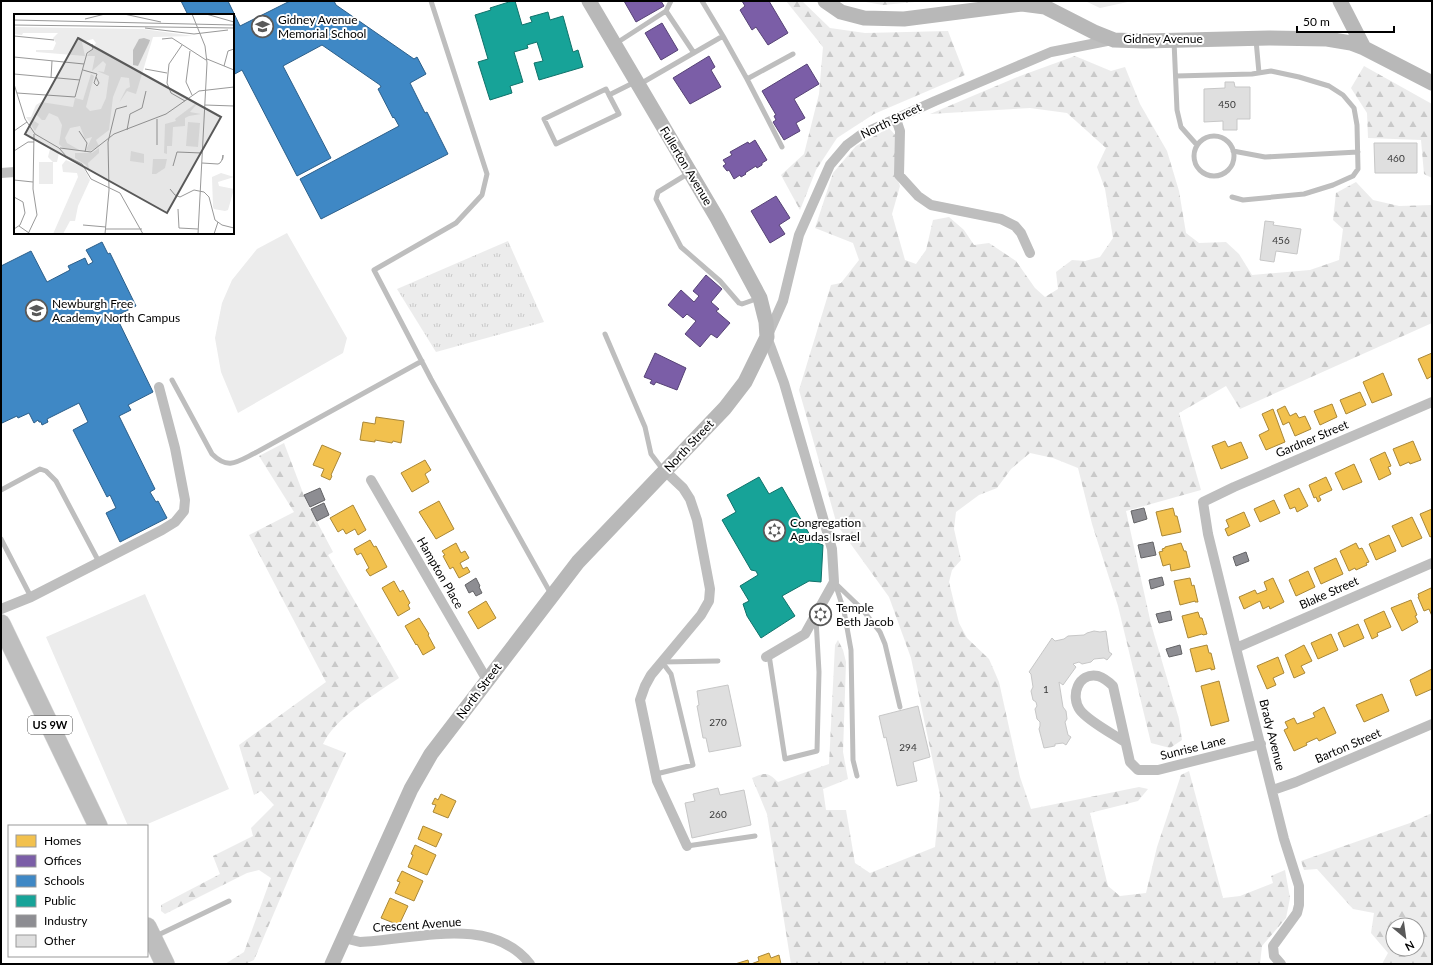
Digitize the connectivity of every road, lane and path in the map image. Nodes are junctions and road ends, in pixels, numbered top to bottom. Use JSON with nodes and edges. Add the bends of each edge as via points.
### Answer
{"nodes":[{"id":1,"x":431,"y":1,"type":"edge"},
{"id":2,"x":589,"y":1,"type":"edge"},
{"id":3,"x":671,"y":1,"type":"edge"},
{"id":4,"x":702,"y":1,"type":"edge"},
{"id":5,"x":825,"y":1,"type":"edge"},
{"id":6,"x":1340,"y":1,"type":"edge"},
{"id":7,"x":666,"y":11,"type":"junction"},
{"id":8,"x":723,"y":36,"type":"junction"},
{"id":9,"x":1256,"y":38,"type":"junction"},
{"id":10,"x":1114,"y":40,"type":"junction"},
{"id":11,"x":1174,"y":40,"type":"junction"},
{"id":12,"x":614,"y":44,"type":"junction"},
{"id":13,"x":1364,"y":48,"type":"junction"},
{"id":14,"x":694,"y":53,"type":"junction"},
{"id":15,"x":793,"y":54,"type":"dead end"},
{"id":16,"x":1259,"y":73,"type":"junction"},
{"id":17,"x":1176,"y":76,"type":"junction"},
{"id":18,"x":747,"y":79,"type":"junction"},
{"id":19,"x":637,"y":83,"type":"junction"},
{"id":20,"x":1432,"y":83,"type":"edge"},
{"id":21,"x":610,"y":95,"type":"junction"},
{"id":22,"x":896,"y":119,"type":"junction"},
{"id":23,"x":1197,"y":145,"type":"junction"},
{"id":24,"x":782,"y":147,"type":"dead end"},
{"id":25,"x":1233,"y":151,"type":"junction"},
{"id":26,"x":1358,"y":152,"type":"junction"},
{"id":27,"x":14,"y":172,"type":"edge"},
{"id":28,"x":690,"y":172,"type":"junction"},
{"id":29,"x":1,"y":173,"type":"edge"},
{"id":30,"x":1232,"y":197,"type":"dead end"},
{"id":31,"x":1030,"y":253,"type":"dead end"},
{"id":32,"x":760,"y":298,"type":"junction"},
{"id":33,"x":605,"y":334,"type":"dead end"},
{"id":34,"x":767,"y":337,"type":"junction"},
{"id":35,"x":422,"y":361,"type":"junction"},
{"id":36,"x":172,"y":380,"type":"dead end"},
{"id":37,"x":159,"y":387,"type":"dead end"},
{"id":38,"x":1432,"y":402,"type":"edge"},
{"id":39,"x":665,"y":471,"type":"junction"},
{"id":40,"x":371,"y":480,"type":"dead end"},
{"id":41,"x":1,"y":490,"type":"edge"},
{"id":42,"x":1203,"y":502,"type":"joint"},
{"id":43,"x":1,"y":540,"type":"edge"},
{"id":44,"x":99,"y":562,"type":"junction"},
{"id":45,"x":1432,"y":562,"type":"edge"},
{"id":46,"x":834,"y":582,"type":"junction"},
{"id":47,"x":552,"y":596,"type":"junction"},
{"id":48,"x":31,"y":597,"type":"junction"},
{"id":49,"x":1,"y":610,"type":"edge"},
{"id":50,"x":816,"y":616,"type":"junction"},
{"id":51,"x":1,"y":624,"type":"edge"},
{"id":52,"x":1236,"y":648,"type":"junction"},
{"id":53,"x":768,"y":656,"type":"joint"},
{"id":54,"x":718,"y":661,"type":"dead end"},
{"id":55,"x":662,"y":662,"type":"junction"},
{"id":56,"x":487,"y":680,"type":"junction"},
{"id":57,"x":900,"y":707,"type":"dead end"},
{"id":58,"x":1432,"y":724,"type":"edge"},
{"id":59,"x":1125,"y":742,"type":"junction"},
{"id":60,"x":1261,"y":744,"type":"junction"},
{"id":61,"x":656,"y":774,"type":"junction"},
{"id":62,"x":857,"y":776,"type":"dead end"},
{"id":63,"x":1273,"y":790,"type":"junction"},
{"id":64,"x":98,"y":825,"type":"edge"},
{"id":65,"x":755,"y":836,"type":"dead end"},
{"id":66,"x":687,"y":846,"type":"joint"},
{"id":67,"x":229,"y":901,"type":"dead end"},
{"id":68,"x":150,"y":932,"type":"edge"},
{"id":69,"x":344,"y":938,"type":"junction"},
{"id":70,"x":165,"y":964,"type":"edge"},
{"id":71,"x":332,"y":964,"type":"edge"},
{"id":72,"x":530,"y":964,"type":"edge"},
{"id":73,"x":1281,"y":964,"type":"edge"}],
"edges":[{"from":1,"to":35,"type":"lane","via":[[487,174],[482,195],[456,223],[374,270]]},
{"from":2,"to":12,"type":"street","name":"Fullerton Avenue"},
{"from":3,"to":7,"type":"lane"},
{"from":4,"to":8,"type":"lane"},
{"from":5,"to":10,"type":"street","name":"Gidney Avenue","via":[[841,12],[864,18],[904,19],[1022,4],[1045,7]]},
{"from":6,"to":13,"type":"street"},
{"from":7,"to":12,"type":"lane"},
{"from":7,"to":14,"type":"lane"},
{"from":8,"to":14,"type":"lane"},
{"from":8,"to":18,"type":"lane"},
{"from":9,"to":11,"type":"street","name":"Gidney Avenue"},
{"from":9,"to":13,"type":"street","name":"Gidney Avenue","via":[[1327,39]]},
{"from":9,"to":16,"type":"lane"},
{"from":10,"to":11,"type":"street","name":"Gidney Avenue"},
{"from":10,"to":22,"type":"street","name":"North Street","via":[[1051,52]]},
{"from":11,"to":17,"type":"lane"},
{"from":12,"to":19,"type":"street","name":"Fullerton Avenue"},
{"from":13,"to":20,"type":"street","name":"Gidney Avenue"},
{"from":14,"to":19,"type":"lane"},
{"from":15,"to":18,"type":"lane"},
{"from":16,"to":17,"type":"lane"},
{"from":16,"to":26,"type":"lane","via":[[1271,71],[1299,77],[1329,86],[1344,95],[1354,108]]},
{"from":17,"to":23,"type":"lane","via":[[1177,110],[1181,127]]},
{"from":18,"to":24,"type":"lane"},
{"from":19,"to":21,"type":"lane"},
{"from":19,"to":28,"type":"street","name":"Fullerton Avenue"},
{"from":21,"to":21,"type":"lane","via":[[619,114],[556,144],[544,119],[606,88]]},
{"from":22,"to":31,"type":"street","via":[[900,132],[899,175],[918,196],[930,205],[1001,220],[1015,226]]},
{"from":22,"to":34,"type":"street","name":"North Street","via":[[857,138],[847,145],[830,165],[798,235],[783,301]]},
{"from":23,"to":25,"type":"lane","via":[[1208,137],[1220,137]]},
{"from":23,"to":25,"type":"lane","via":[[1194,156],[1196,166],[1210,175],[1222,174],[1227,170],[1233,162]]},
{"from":25,"to":26,"type":"lane","via":[[1265,157]]},
{"from":26,"to":30,"type":"lane","via":[[1356,173],[1333,185],[1304,194],[1244,200]]},
{"from":27,"to":29,"type":"street"},
{"from":28,"to":32,"type":"street","name":"Fullerton Avenue"},
{"from":28,"to":32,"type":"lane","via":[[658,192],[656,199],[681,247],[720,281],[740,303]]},
{"from":32,"to":34,"type":"street","name":"Fullerton Avenue"},
{"from":33,"to":39,"type":"lane","via":[[645,427],[651,454]]},
{"from":34,"to":39,"type":"street","name":"North Street","via":[[745,382],[725,408]]},
{"from":34,"to":46,"type":"street","via":[[784,383],[832,549]]},
{"from":35,"to":36,"type":"lane","via":[[255,453],[229,464],[219,461],[212,454]]},
{"from":35,"to":47,"type":"lane"},
{"from":37,"to":44,"type":"street","via":[[175,448],[185,500],[184,511],[175,522],[162,530]]},
{"from":38,"to":42,"type":"street","name":"Gardner Street"},
{"from":39,"to":47,"type":"street","name":"North Street","via":[[578,562]]},
{"from":39,"to":55,"type":"street","via":[[690,499],[697,520],[710,589],[709,601],[701,615]]},
{"from":40,"to":56,"type":"street","name":"Hampton Place"},
{"from":41,"to":44,"type":"lane","via":[[40,469],[46,471],[56,481]]},
{"from":42,"to":52,"type":"street","name":"Brady Avenue","via":[[1208,534]]},
{"from":43,"to":48,"type":"lane"},
{"from":44,"to":48,"type":"street"},
{"from":45,"to":52,"type":"street","name":"Blake Street"},
{"from":46,"to":50,"type":"street"},
{"from":46,"to":57,"type":"lane","via":[[862,609],[880,632]]},
{"from":46,"to":62,"type":"lane","via":[[844,611],[851,650],[853,760]]},
{"from":47,"to":56,"type":"street","name":"North Street"},
{"from":48,"to":49,"type":"street"},
{"from":50,"to":53,"type":"street","via":[[805,634]]},
{"from":50,"to":53,"type":"lane","via":[[819,672],[817,751],[785,759]]},
{"from":51,"to":64,"type":"highway","number":"US 9W"},
{"from":52,"to":60,"type":"street","name":"Brady Avenue"},
{"from":54,"to":55,"type":"lane"},
{"from":55,"to":61,"type":"street","via":[[645,686],[640,700]]},
{"from":55,"to":61,"type":"lane","via":[[671,674],[693,765]]},
{"from":56,"to":69,"type":"street","name":"North Street","via":[[431,754],[411,789]]},
{"from":58,"to":63,"type":"street","name":"Barton Street"},
{"from":59,"to":59,"type":"street","name":"Sunrise Lane","via":[[1080,710],[1075,702],[1075,694],[1081,681],[1089,676],[1098,676],[1113,686]]},
{"from":59,"to":60,"type":"street","name":"Sunrise Lane","via":[[1130,762],[1138,770],[1158,770]]},
{"from":60,"to":63,"type":"street","name":"Brady Avenue"},
{"from":61,"to":66,"type":"street"},
{"from":63,"to":73,"type":"street","name":"Brady Avenue","via":[[1284,839],[1299,886],[1297,913],[1273,946],[1274,956]]},
{"from":65,"to":66,"type":"lane"},
{"from":67,"to":68,"type":"lane"},
{"from":68,"to":70,"type":"highway"},
{"from":69,"to":71,"type":"street","name":"North Street"},
{"from":69,"to":72,"type":"street","name":"Crescent Avenue","via":[[360,942],[462,934],[486,936],[505,943],[523,955]]}]}
